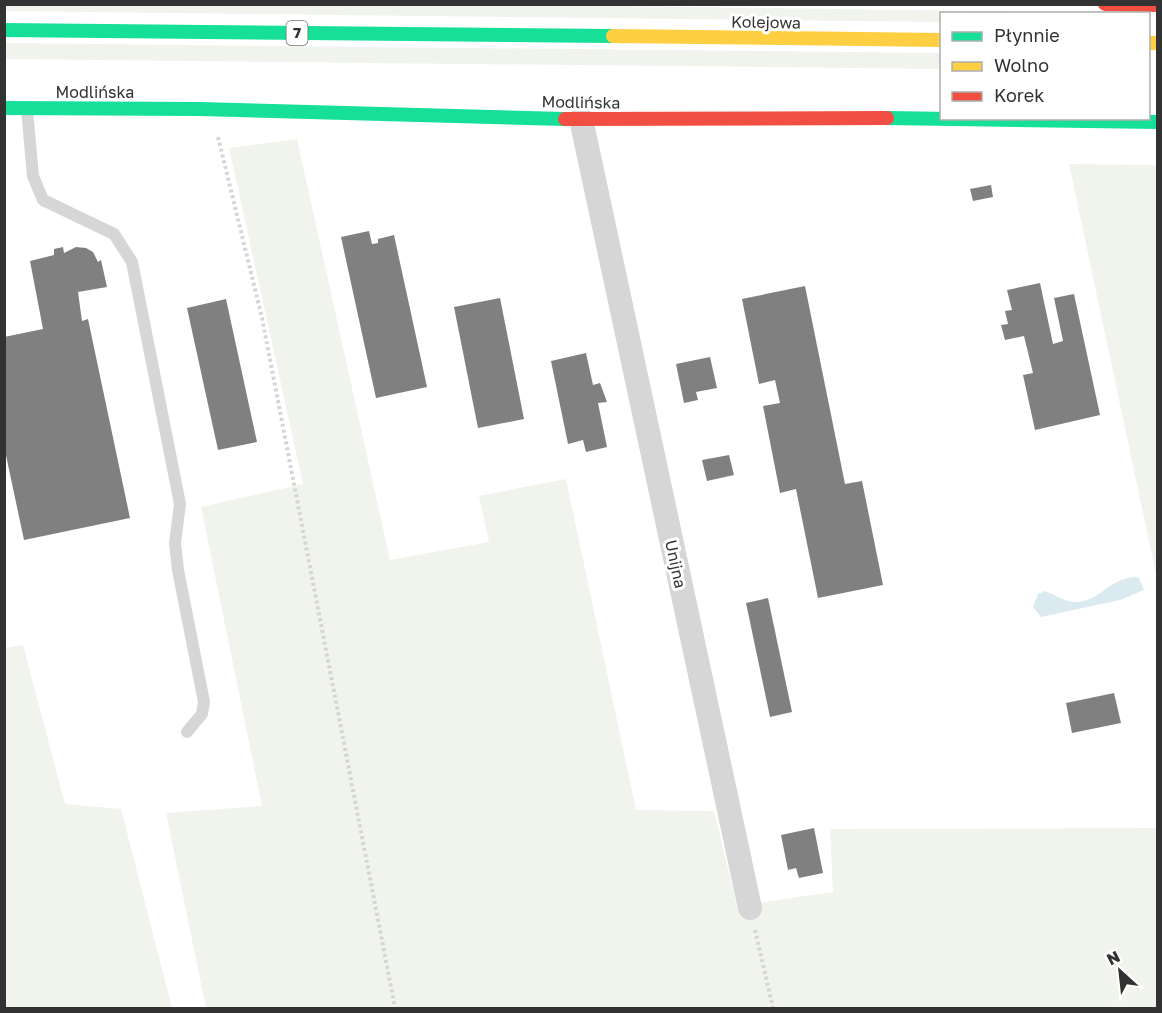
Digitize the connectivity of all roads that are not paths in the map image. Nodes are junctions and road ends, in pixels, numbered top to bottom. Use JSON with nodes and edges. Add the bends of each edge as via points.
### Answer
{"nodes":[{"id":1,"x":1106,"y":4,"type":"edge"},
{"id":2,"x":1158,"y":5,"type":"edge"},
{"id":3,"x":4,"y":30,"type":"edge"},
{"id":4,"x":940,"y":40,"type":"edge"},
{"id":5,"x":4,"y":108,"type":"edge"},
{"id":6,"x":27,"y":109,"type":"junction"},
{"id":7,"x":580,"y":119,"type":"junction"},
{"id":8,"x":940,"y":119,"type":"edge"},
{"id":9,"x":1008,"y":120,"type":"edge"},
{"id":10,"x":1158,"y":123,"type":"edge"},
{"id":11,"x":187,"y":732,"type":"dead end"},
{"id":12,"x":750,"y":908,"type":"road end"}],
"edges":[{"from":1,"to":2,"type":"main road"},
{"from":3,"to":4,"type":"main road","name":"Kolejowa","number":"7"},
{"from":5,"to":6,"type":"main road","name":"Modlińska"},
{"from":6,"to":7,"type":"main road","name":"Modlińska","via":[[199,109]]},
{"from":6,"to":11,"type":"lane","via":[[33,176],[43,200],[114,234],[132,262],[180,504],[175,543],[178,570],[204,702],[202,714]]},
{"from":7,"to":8,"type":"main road","name":"Modlińska"},
{"from":7,"to":12,"type":"street","name":"Unijna"},
{"from":9,"to":10,"type":"main road","name":"Modlińska"}]}
